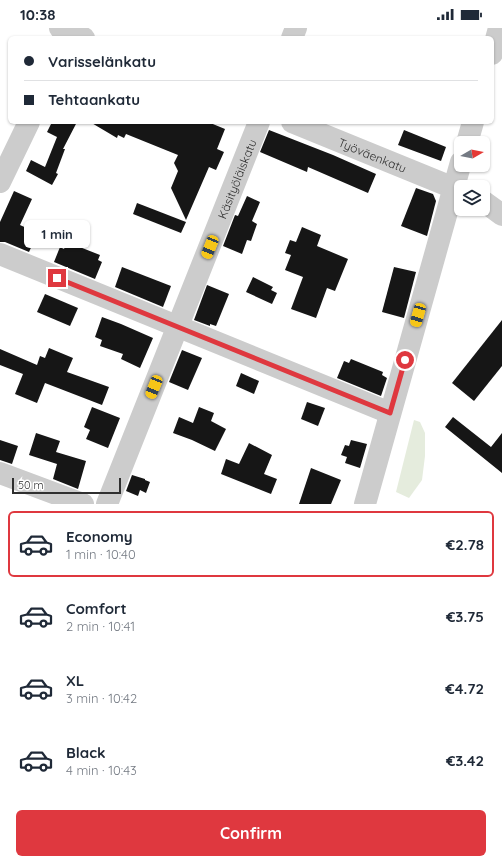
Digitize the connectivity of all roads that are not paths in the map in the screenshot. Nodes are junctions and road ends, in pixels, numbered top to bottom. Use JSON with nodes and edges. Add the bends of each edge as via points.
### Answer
{"nodes":[{"id":1,"x":499,"y":28,"type":"edge"},
{"id":2,"x":494,"y":47,"type":"edge"},
{"id":3,"x":28,"y":124,"type":"edge"},
{"id":4,"x":258,"y":124,"type":"edge"},
{"id":5,"x":297,"y":124,"type":"edge"},
{"id":6,"x":472,"y":124,"type":"edge"},
{"id":7,"x":469,"y":136,"type":"edge"},
{"id":8,"x":0,"y":182,"type":"edge"},
{"id":9,"x":454,"y":186,"type":"edge"},
{"id":10,"x":454,"y":201,"type":"edge"},
{"id":11,"x":490,"y":206,"type":"edge"},
{"id":12,"x":502,"y":215,"type":"edge"},
{"id":13,"x":0,"y":254,"type":"edge"},
{"id":14,"x":178,"y":326,"type":"junction"},
{"id":15,"x":390,"y":413,"type":"junction"},
{"id":16,"x":0,"y":473,"type":"edge"},
{"id":17,"x":83,"y":504,"type":"edge"},
{"id":18,"x":107,"y":504,"type":"edge"},
{"id":19,"x":365,"y":504,"type":"edge"}],
"edges":[{"from":1,"to":2,"type":"street"},
{"from":3,"to":8,"type":"street"},
{"from":4,"to":14,"type":"street","name":"Käsityöläiskatu"},
{"from":5,"to":9,"type":"street","name":"Työväenkatu"},
{"from":6,"to":7,"type":"street"},
{"from":10,"to":15,"type":"street"},
{"from":11,"to":12,"type":"street"},
{"from":13,"to":14,"type":"street"},
{"from":14,"to":15,"type":"street"},
{"from":14,"to":18,"type":"street","name":"Käsityöläiskatu"},
{"from":15,"to":19,"type":"street"},
{"from":16,"to":17,"type":"street"}]}
